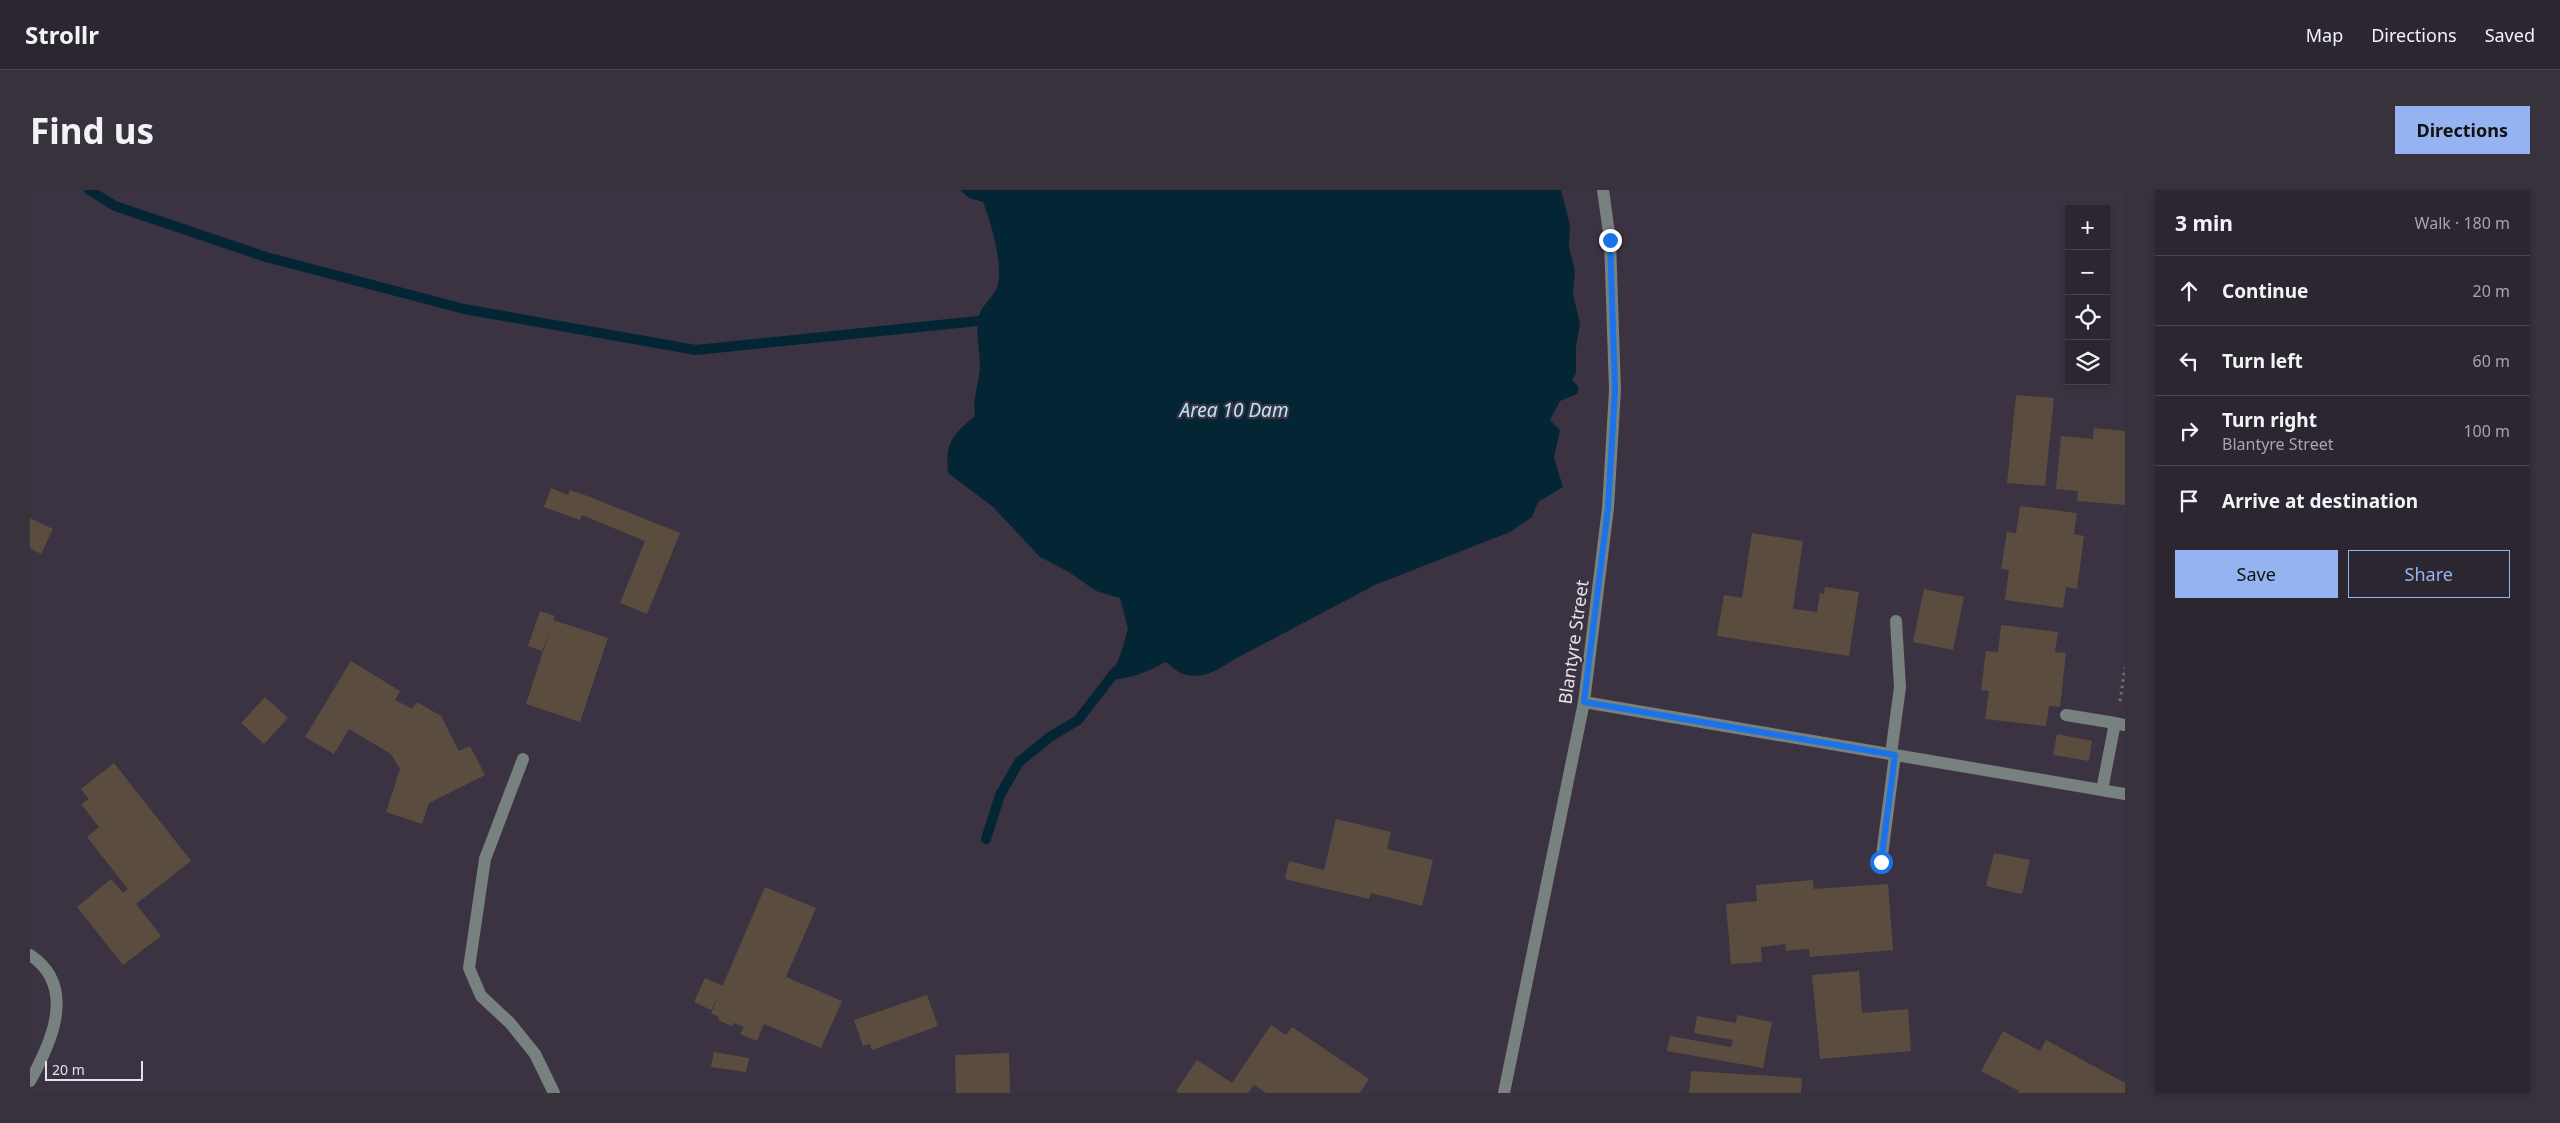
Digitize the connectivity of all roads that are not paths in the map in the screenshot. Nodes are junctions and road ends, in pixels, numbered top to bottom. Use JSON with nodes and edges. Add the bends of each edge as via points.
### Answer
{"nodes":[{"id":1,"x":1603,"y":190,"type":"edge"},
{"id":2,"x":1896,"y":621,"type":"dead end"},
{"id":3,"x":1584,"y":702,"type":"junction"},
{"id":4,"x":2066,"y":715,"type":"dead end"},
{"id":5,"x":2120,"y":724,"type":"edge"},
{"id":6,"x":1893,"y":754,"type":"junction"},
{"id":7,"x":523,"y":759,"type":"dead end"},
{"id":8,"x":2102,"y":790,"type":"junction"},
{"id":9,"x":2125,"y":794,"type":"edge"},
{"id":10,"x":1881,"y":862,"type":"dead end"},
{"id":11,"x":30,"y":955,"type":"edge"},
{"id":12,"x":30,"y":1081,"type":"edge"},
{"id":13,"x":554,"y":1093,"type":"edge"},
{"id":14,"x":1504,"y":1093,"type":"edge"}],
"edges":[{"from":1,"to":3,"type":"street","name":"Blantyre Street","via":[[1610,250],[1615,390],[1608,508]]},
{"from":2,"to":6,"type":"street","via":[[1900,687]]},
{"from":3,"to":6,"type":"street"},
{"from":3,"to":14,"type":"street","name":"Blantyre Street"},
{"from":4,"to":5,"type":"street"},
{"from":5,"to":8,"type":"street"},
{"from":6,"to":8,"type":"street"},
{"from":6,"to":10,"type":"street"},
{"from":7,"to":13,"type":"street","via":[[485,859],[469,968],[481,996],[510,1023],[535,1054]]},
{"from":8,"to":9,"type":"street"},
{"from":11,"to":12,"type":"street","via":[[51,974],[58,995],[56,1017],[48,1042]]}]}
